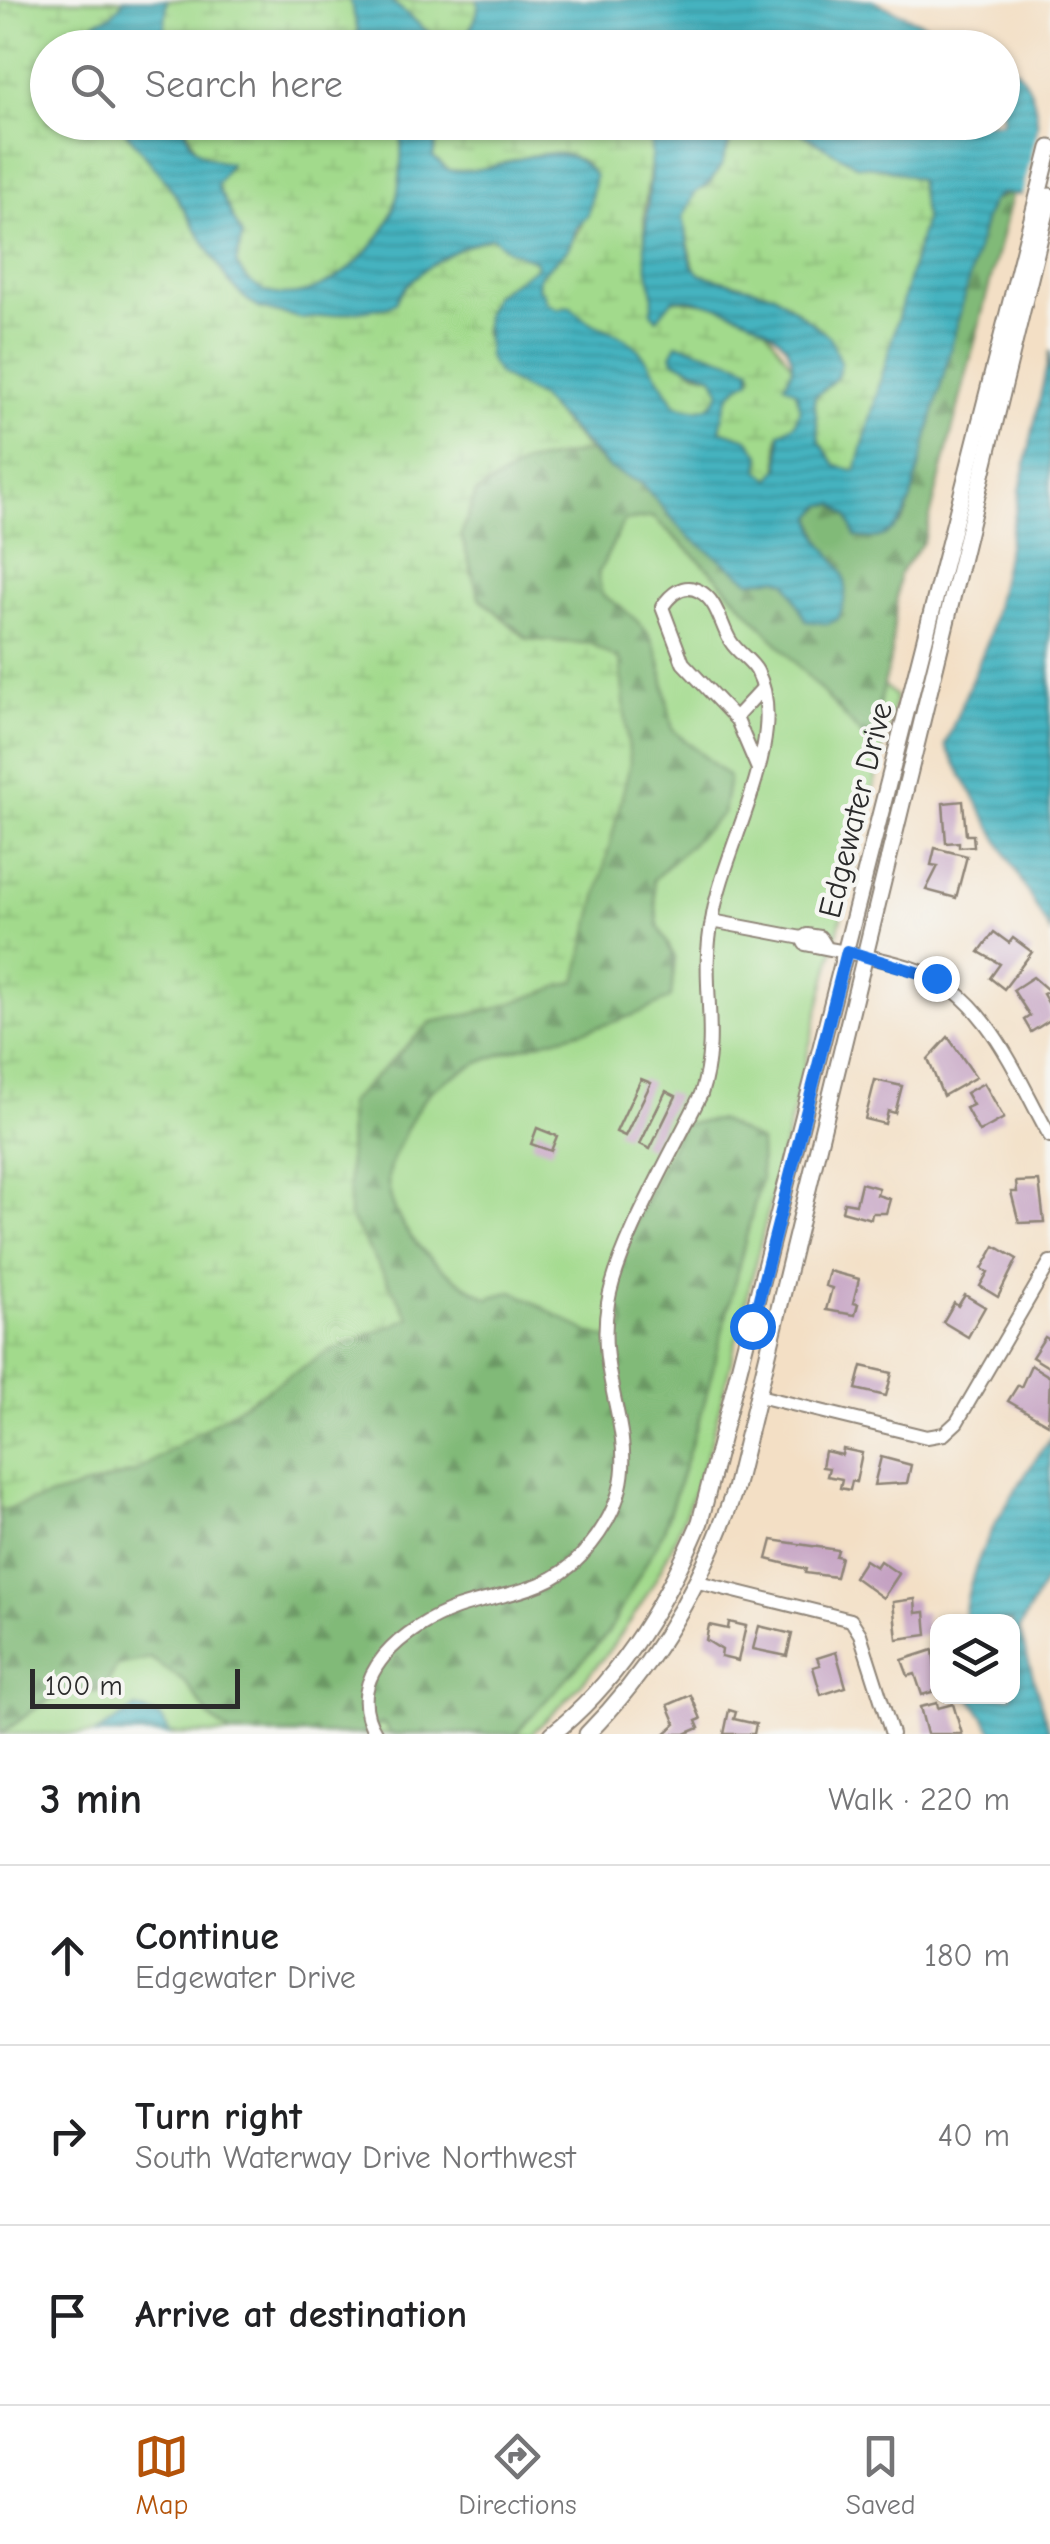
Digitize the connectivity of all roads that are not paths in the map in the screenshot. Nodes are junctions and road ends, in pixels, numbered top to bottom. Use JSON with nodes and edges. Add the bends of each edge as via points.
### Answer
{"nodes":[{"id":1,"x":1050,"y":148,"type":"edge"},
{"id":2,"x":1050,"y":196,"type":"edge"},
{"id":3,"x":1036,"y":227,"type":"junction"},
{"id":4,"x":763,"y":688,"type":"junction"},
{"id":5,"x":735,"y":718,"type":"junction"},
{"id":6,"x":758,"y":769,"type":"junction"},
{"id":7,"x":712,"y":921,"type":"junction"},
{"id":8,"x":847,"y":951,"type":"junction"},
{"id":9,"x":868,"y":957,"type":"junction"},
{"id":10,"x":1050,"y":1136,"type":"edge"},
{"id":11,"x":1050,"y":1262,"type":"edge"},
{"id":12,"x":759,"y":1396,"type":"junction"},
{"id":13,"x":698,"y":1582,"type":"junction"},
{"id":14,"x":376,"y":1734,"type":"edge"},
{"id":15,"x":552,"y":1734,"type":"edge"},
{"id":16,"x":587,"y":1734,"type":"edge"},
{"id":17,"x":892,"y":1734,"type":"edge"}],
"edges":[{"from":1,"to":3,"type":"street","name":"Edgewater Drive"},
{"from":2,"to":3,"type":"street","name":"Edgewater Drive"},
{"from":3,"to":8,"type":"street","name":"Edgewater Drive"},
{"from":3,"to":9,"type":"street","name":"Edgewater Drive"},
{"from":4,"to":5,"type":"street"},
{"from":4,"to":5,"type":"street","via":[[756,668],[700,591],[671,594],[662,608],[684,663]]},
{"from":4,"to":6,"type":"street","via":[[768,732]]},
{"from":5,"to":6,"type":"street"},
{"from":6,"to":7,"type":"street","via":[[717,882]]},
{"from":7,"to":8,"type":"street","via":[[820,938]]},
{"from":7,"to":14,"type":"street","via":[[705,956],[711,1062],[608,1299],[606,1366],[624,1446],[614,1506],[581,1556],[560,1573],[508,1598],[457,1608],[423,1624],[392,1650],[362,1694]]},
{"from":8,"to":9,"type":"street"},
{"from":8,"to":15,"type":"street","name":"Edgewater Drive","via":[[700,1522],[635,1644]]},
{"from":9,"to":10,"type":"street","via":[[920,971],[965,999],[988,1026]]},
{"from":9,"to":12,"type":"street","name":"Edgewater Drive"},
{"from":11,"to":12,"type":"street","via":[[944,1434],[928,1437]]},
{"from":12,"to":13,"type":"street","name":"Edgewater Drive","via":[[735,1489]]},
{"from":13,"to":16,"type":"street","name":"Edgewater Drive","via":[[657,1651]]},
{"from":13,"to":17,"type":"street","via":[[851,1620]]}]}
